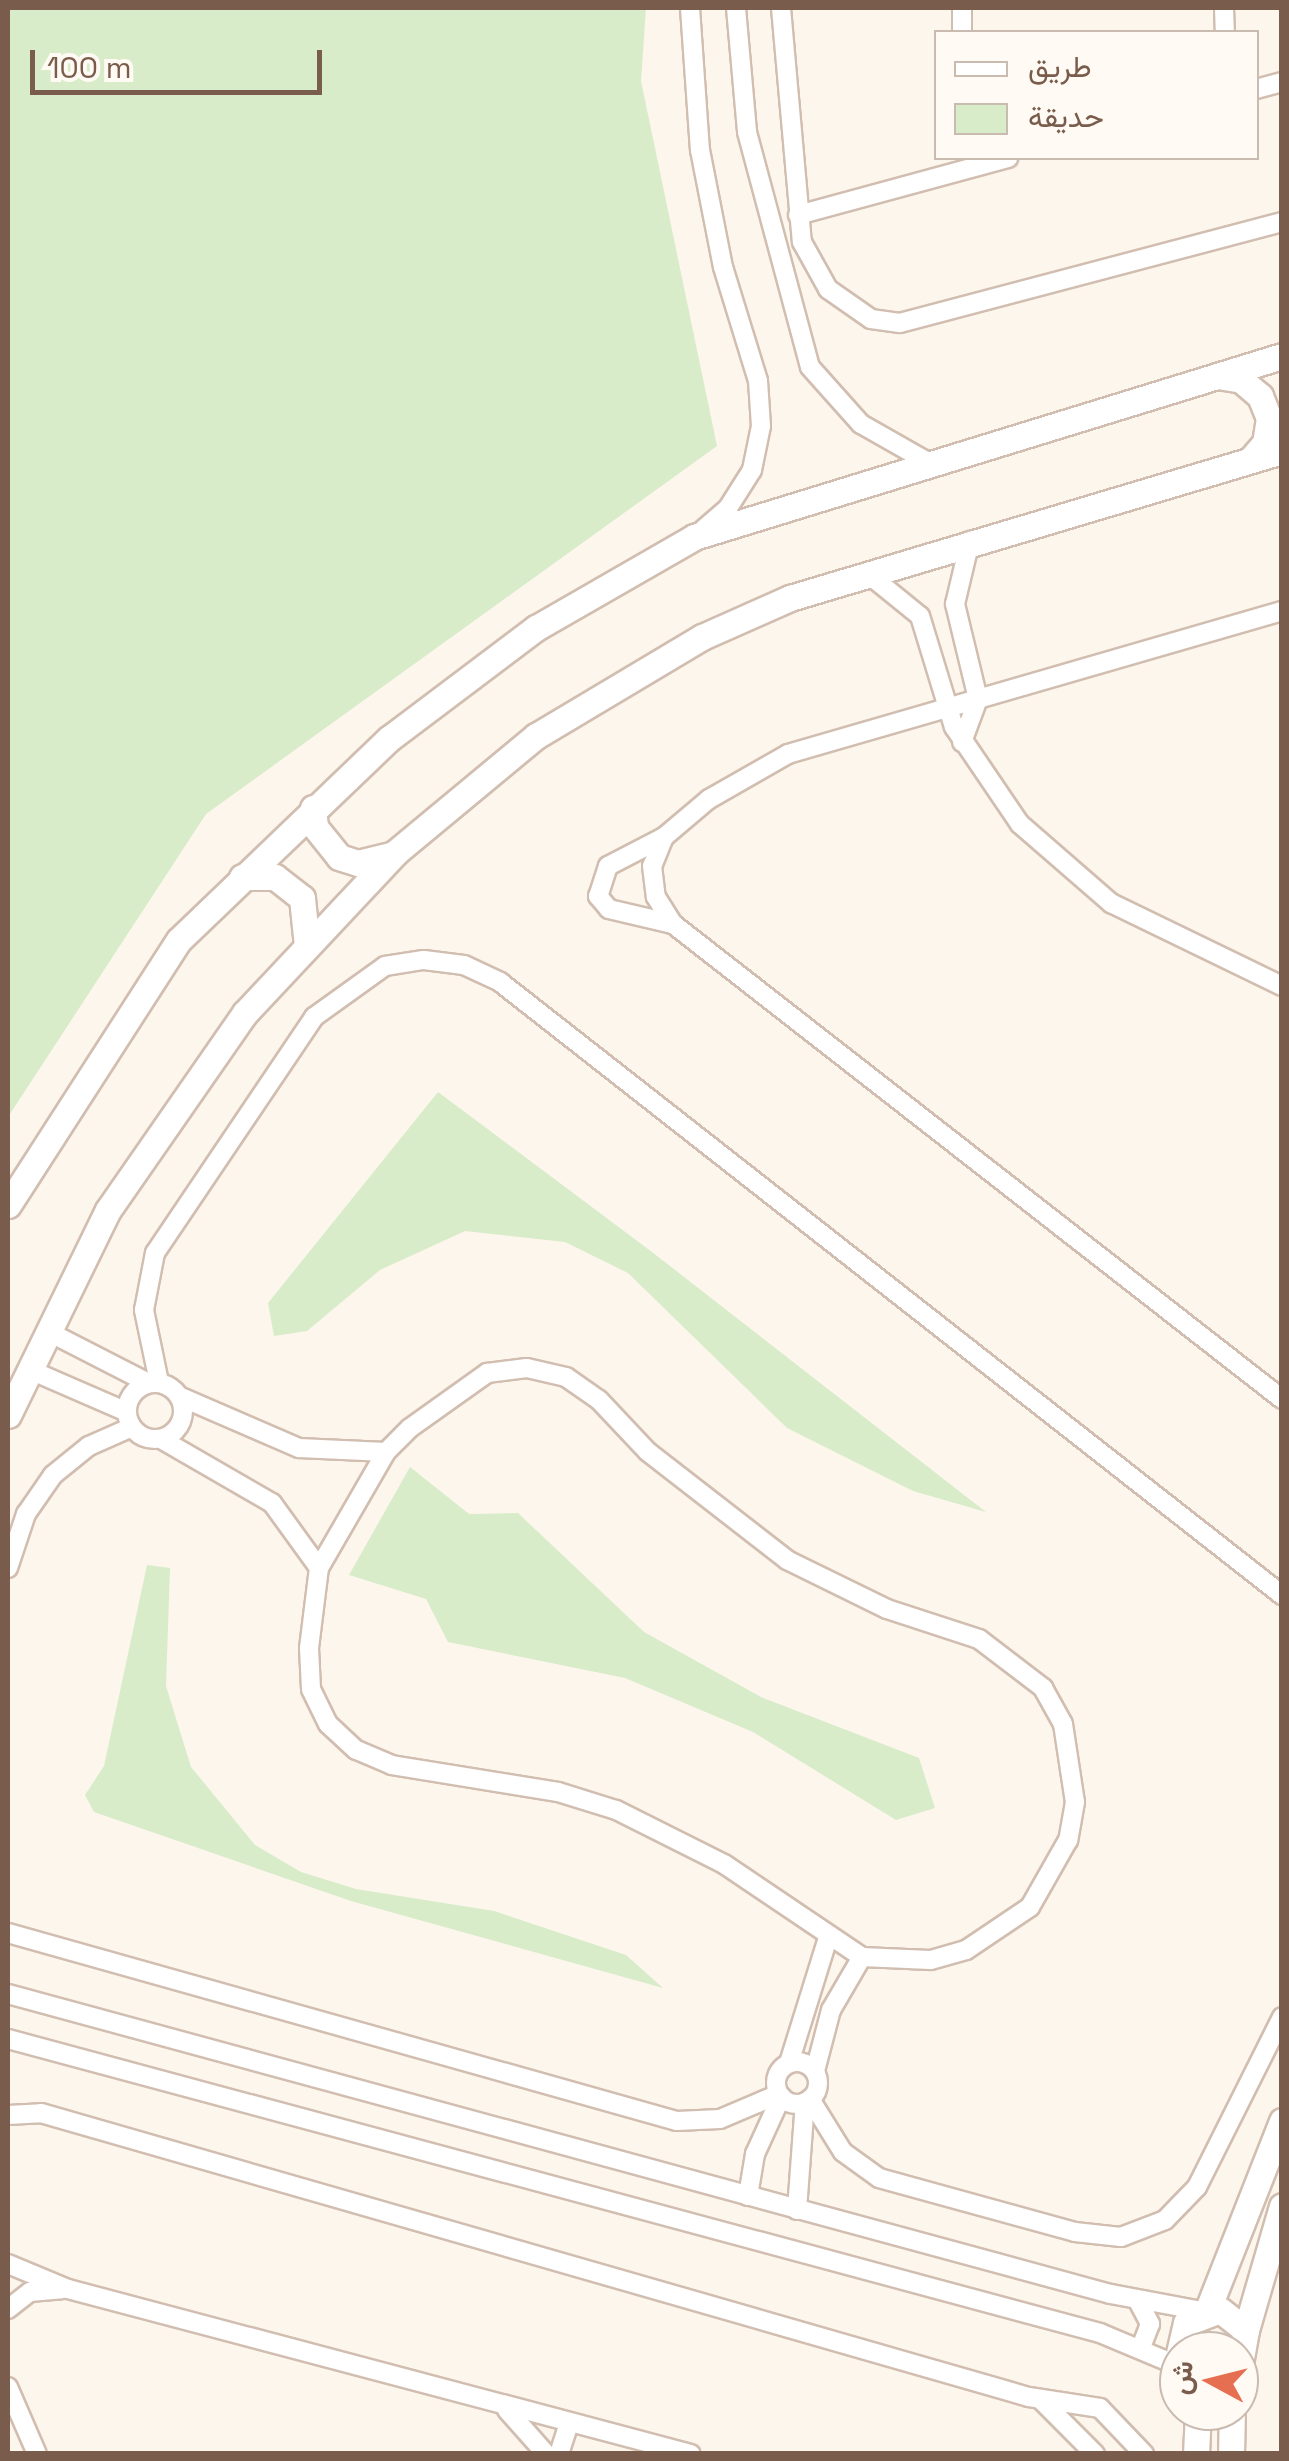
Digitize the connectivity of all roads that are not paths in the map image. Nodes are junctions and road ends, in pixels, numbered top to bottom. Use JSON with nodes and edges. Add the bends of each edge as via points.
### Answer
{"nodes":[{"id":1,"x":690,"y":8,"type":"edge"},
{"id":2,"x":736,"y":8,"type":"edge"},
{"id":3,"x":781,"y":8,"type":"edge"},
{"id":4,"x":993,"y":160,"type":"edge"},
{"id":5,"x":962,"y":164,"type":"edge"},
{"id":6,"x":798,"y":215,"type":"junction"},
{"id":7,"x":1282,"y":222,"type":"edge"},
{"id":8,"x":1282,"y":356,"type":"edge"},
{"id":9,"x":1217,"y":376,"type":"junction"},
{"id":10,"x":1269,"y":457,"type":"edge"},
{"id":11,"x":928,"y":462,"type":"junction"},
{"id":12,"x":694,"y":538,"type":"junction"},
{"id":13,"x":970,"y":541,"type":"junction"},
{"id":14,"x":865,"y":572,"type":"junction"},
{"id":15,"x":1282,"y":611,"type":"edge"},
{"id":16,"x":978,"y":699,"type":"junction"},
{"id":17,"x":948,"y":708,"type":"junction"},
{"id":18,"x":962,"y":742,"type":"junction"},
{"id":19,"x":313,"y":808,"type":"junction"},
{"id":20,"x":664,"y":837,"type":"junction"},
{"id":21,"x":395,"y":854,"type":"junction"},
{"id":22,"x":242,"y":877,"type":"junction"},
{"id":23,"x":673,"y":924,"type":"junction"},
{"id":24,"x":307,"y":946,"type":"junction"},
{"id":25,"x":1282,"y":986,"type":"edge"},
{"id":26,"x":8,"y":1205,"type":"edge"},
{"id":27,"x":47,"y":1330,"type":"junction"},
{"id":28,"x":28,"y":1369,"type":"junction"},
{"id":29,"x":154,"y":1382,"type":"junction"},
{"id":30,"x":180,"y":1397,"type":"junction"},
{"id":31,"x":1282,"y":1399,"type":"edge"},
{"id":32,"x":8,"y":1416,"type":"edge"},
{"id":33,"x":129,"y":1420,"type":"junction"},
{"id":34,"x":161,"y":1439,"type":"junction"},
{"id":35,"x":386,"y":1452,"type":"junction"},
{"id":36,"x":8,"y":1568,"type":"edge"},
{"id":37,"x":319,"y":1568,"type":"junction"},
{"id":38,"x":1282,"y":1595,"type":"edge"},
{"id":39,"x":8,"y":1933,"type":"edge"},
{"id":40,"x":828,"y":1938,"type":"junction"},
{"id":41,"x":862,"y":1957,"type":"junction"},
{"id":42,"x":8,"y":1994,"type":"edge"},
{"id":43,"x":1282,"y":2017,"type":"edge"},
{"id":44,"x":8,"y":2038,"type":"edge"},
{"id":45,"x":789,"y":2063,"type":"junction"},
{"id":46,"x":815,"y":2071,"type":"junction"},
{"id":47,"x":780,"y":2096,"type":"junction"},
{"id":48,"x":807,"y":2101,"type":"junction"},
{"id":49,"x":8,"y":2115,"type":"edge"},
{"id":50,"x":1282,"y":2120,"type":"edge"},
{"id":51,"x":748,"y":2196,"type":"junction"},
{"id":52,"x":1282,"y":2206,"type":"edge"},
{"id":53,"x":796,"y":2210,"type":"junction"},
{"id":54,"x":1226,"y":2254,"type":"junction"},
{"id":55,"x":8,"y":2264,"type":"edge"},
{"id":56,"x":1261,"y":2265,"type":"junction"},
{"id":57,"x":68,"y":2289,"type":"junction"},
{"id":58,"x":1138,"y":2301,"type":"junction"},
{"id":59,"x":8,"y":2310,"type":"edge"},
{"id":60,"x":1205,"y":2310,"type":"junction"},
{"id":61,"x":1246,"y":2330,"type":"joint"},
{"id":62,"x":1184,"y":2331,"type":"edge"},
{"id":63,"x":1141,"y":2348,"type":"junction"},
{"id":64,"x":1159,"y":2357,"type":"edge"},
{"id":65,"x":8,"y":2386,"type":"edge"},
{"id":66,"x":1042,"y":2401,"type":"junction"},
{"id":67,"x":503,"y":2407,"type":"junction"},
{"id":68,"x":570,"y":2423,"type":"junction"},
{"id":69,"x":638,"y":2447,"type":"edge"},
{"id":70,"x":37,"y":2454,"type":"edge"},
{"id":71,"x":546,"y":2454,"type":"edge"},
{"id":72,"x":559,"y":2454,"type":"edge"},
{"id":73,"x":691,"y":2454,"type":"edge"},
{"id":74,"x":1095,"y":2454,"type":"edge"},
{"id":75,"x":1144,"y":2454,"type":"edge"}],
"edges":[{"from":1,"to":12,"type":"street","via":[[700,150],[758,381],[762,426],[744,483]]},
{"from":2,"to":11,"type":"street","via":[[747,132],[810,367],[861,424]]},
{"from":3,"to":6,"type":"street"},
{"from":4,"to":5,"type":"street"},
{"from":5,"to":6,"type":"street"},
{"from":6,"to":7,"type":"street","via":[[802,242],[828,289],[871,320],[900,323]]},
{"from":8,"to":9,"type":"street"},
{"from":9,"to":10,"type":"street","via":[[1241,380],[1260,396],[1269,418]]},
{"from":9,"to":11,"type":"street"},
{"from":10,"to":13,"type":"street"},
{"from":11,"to":12,"type":"street"},
{"from":12,"to":19,"type":"street","via":[[461,681]]},
{"from":13,"to":14,"type":"street"},
{"from":13,"to":16,"type":"street","via":[[954,604]]},
{"from":14,"to":17,"type":"street","via":[[920,616]]},
{"from":14,"to":21,"type":"street","via":[[702,636],[617,683],[536,736]]},
{"from":15,"to":16,"type":"street"},
{"from":16,"to":17,"type":"street"},
{"from":16,"to":18,"type":"street"},
{"from":17,"to":18,"type":"street"},
{"from":17,"to":20,"type":"street","via":[[788,754],[708,799]]},
{"from":18,"to":25,"type":"street","via":[[1020,824],[1063,867],[1164,932]]},
{"from":19,"to":21,"type":"street","via":[[324,844],[340,857],[358,863]]},
{"from":19,"to":22,"type":"street"},
{"from":20,"to":23,"type":"street","via":[[652,866],[656,897]]},
{"from":20,"to":23,"type":"street","via":[[608,866],[598,896],[609,909]]},
{"from":21,"to":24,"type":"street"},
{"from":22,"to":24,"type":"street","via":[[276,877],[302,898]]},
{"from":22,"to":26,"type":"street","via":[[157,971]]},
{"from":23,"to":31,"type":"street"},
{"from":24,"to":27,"type":"street","via":[[172,1108],[108,1210]]},
{"from":27,"to":28,"type":"street"},
{"from":27,"to":29,"type":"street"},
{"from":28,"to":32,"type":"street"},
{"from":28,"to":33,"type":"street"},
{"from":29,"to":30,"type":"street"},
{"from":29,"to":33,"type":"street","via":[[132,1394]]},
{"from":29,"to":38,"type":"street","via":[[144,1310],[155,1253],[304,1029],[350,985],[385,966],[424,960],[464,965],[500,982]]},
{"from":30,"to":34,"type":"street","via":[[178,1428]]},
{"from":30,"to":35,"type":"street","via":[[299,1448]]},
{"from":33,"to":34,"type":"street"},
{"from":33,"to":36,"type":"street","via":[[53,1476],[26,1514]]},
{"from":34,"to":37,"type":"street","via":[[272,1502]]},
{"from":35,"to":37,"type":"street"},
{"from":35,"to":41,"type":"street","via":[[452,1392],[487,1373],[526,1368],[566,1377],[786,1560],[887,1609],[979,1638],[1043,1688],[1074,1763],[1072,1821],[1052,1876],[1015,1920],[966,1950],[930,1960]]},
{"from":37,"to":40,"type":"street","via":[[312,1689],[328,1724],[356,1750],[392,1765],[558,1792],[616,1810],[724,1864]]},
{"from":39,"to":47,"type":"street","via":[[676,2121],[720,2119]]},
{"from":40,"to":41,"type":"street"},
{"from":40,"to":45,"type":"street"},
{"from":41,"to":46,"type":"street","via":[[831,2010]]},
{"from":42,"to":51,"type":"street"},
{"from":43,"to":48,"type":"street","via":[[1197,2187],[1165,2220],[1121,2236],[1075,2232],[879,2178],[843,2152]]},
{"from":44,"to":63,"type":"street"},
{"from":45,"to":46,"type":"street"},
{"from":45,"to":47,"type":"street","via":[[778,2073]]},
{"from":46,"to":48,"type":"street"},
{"from":47,"to":48,"type":"street"},
{"from":47,"to":51,"type":"street","via":[[762,2134]]},
{"from":48,"to":53,"type":"street"},
{"from":49,"to":66,"type":"street","via":[[41,2114]]},
{"from":50,"to":54,"type":"street"},
{"from":51,"to":53,"type":"street"},
{"from":52,"to":56,"type":"street"},
{"from":53,"to":58,"type":"street"},
{"from":54,"to":56,"type":"street","via":[[1240,2270]]},
{"from":54,"to":60,"type":"street"},
{"from":55,"to":57,"type":"street"},
{"from":56,"to":61,"type":"street"},
{"from":57,"to":59,"type":"street","via":[[30,2292]]},
{"from":57,"to":67,"type":"street"},
{"from":58,"to":60,"type":"street"},
{"from":58,"to":63,"type":"street","via":[[1150,2324]]},
{"from":60,"to":61,"type":"street","via":[[1230,2314]]},
{"from":60,"to":62,"type":"street"},
{"from":63,"to":64,"type":"street"},
{"from":65,"to":70,"type":"street"},
{"from":66,"to":74,"type":"street"},
{"from":66,"to":75,"type":"street","via":[[1100,2408]]},
{"from":67,"to":68,"type":"street"},
{"from":67,"to":71,"type":"street"},
{"from":68,"to":69,"type":"street"},
{"from":68,"to":72,"type":"street"},
{"from":69,"to":73,"type":"street"}]}
